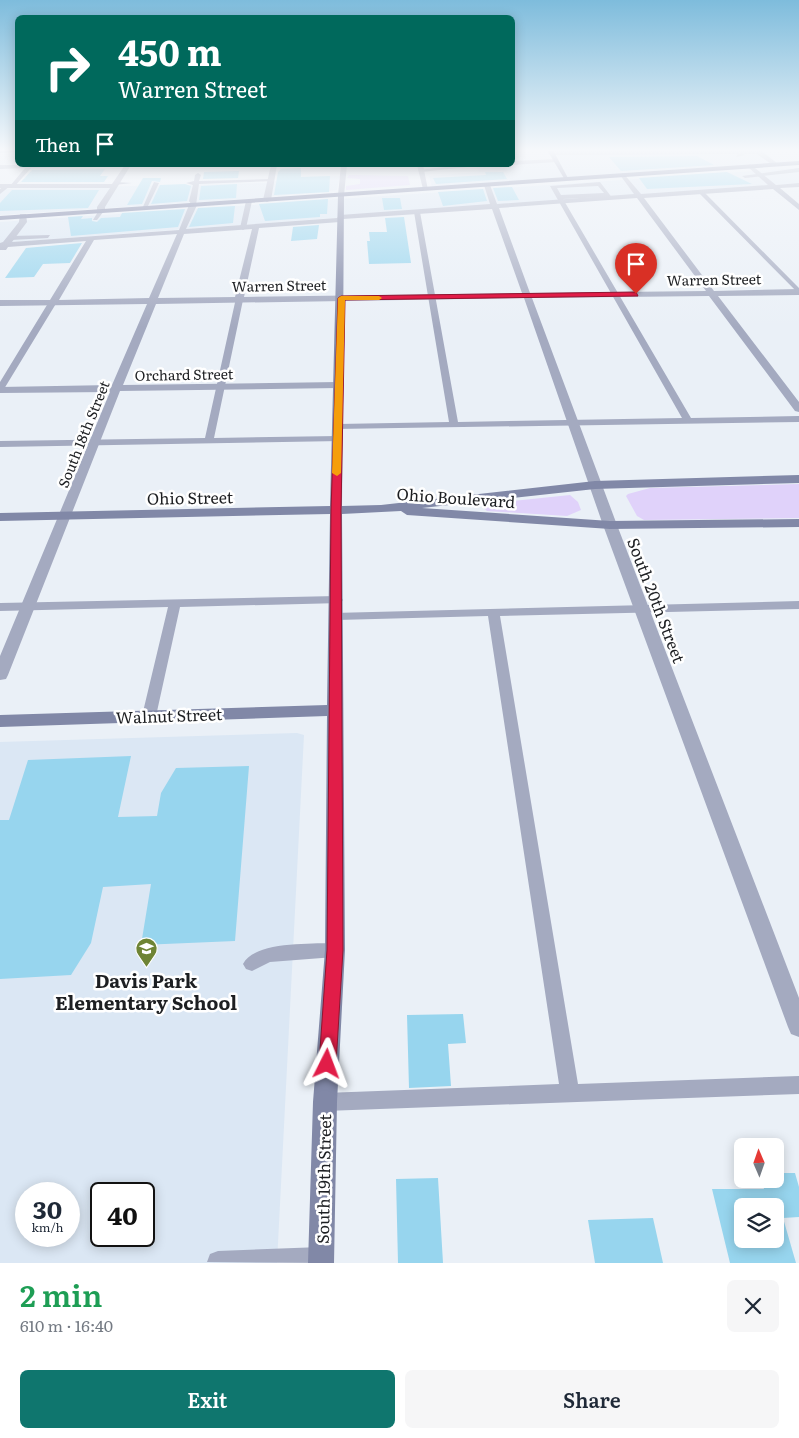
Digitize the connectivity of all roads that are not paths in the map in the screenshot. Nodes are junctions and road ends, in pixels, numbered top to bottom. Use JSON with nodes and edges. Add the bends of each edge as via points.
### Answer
{"nodes":[{"id":1,"x":131,"y":209,"type":"edge"},
{"id":2,"x":191,"y":209,"type":"edge"},
{"id":3,"x":247,"y":209,"type":"edge"},
{"id":4,"x":340,"y":209,"type":"edge"},
{"id":5,"x":477,"y":209,"type":"edge"},
{"id":6,"x":495,"y":209,"type":"edge"},
{"id":7,"x":566,"y":209,"type":"edge"},
{"id":8,"x":649,"y":209,"type":"edge"},
{"id":9,"x":718,"y":209,"type":"edge"},
{"id":10,"x":101,"y":211,"type":"junction"},
{"id":11,"x":417,"y":212,"type":"junction"},
{"id":12,"x":23,"y":216,"type":"junction"},
{"id":13,"x":0,"y":218,"type":"edge"},
{"id":14,"x":95,"y":219,"type":"dead end"},
{"id":15,"x":340,"y":219,"type":"junction"},
{"id":16,"x":256,"y":227,"type":"junction"},
{"id":17,"x":243,"y":228,"type":"junction"},
{"id":18,"x":182,"y":232,"type":"junction"},
{"id":19,"x":48,"y":236,"type":"dead end"},
{"id":20,"x":92,"y":238,"type":"junction"},
{"id":21,"x":6,"y":242,"type":"edge"},
{"id":22,"x":0,"y":252,"type":"edge"},
{"id":23,"x":799,"y":292,"type":"edge"},
{"id":24,"x":711,"y":293,"type":"junction"},
{"id":25,"x":617,"y":294,"type":"junction"},
{"id":26,"x":528,"y":296,"type":"junction"},
{"id":27,"x":431,"y":297,"type":"junction"},
{"id":28,"x":341,"y":298,"type":"junction"},
{"id":29,"x":239,"y":300,"type":"junction"},
{"id":30,"x":152,"y":301,"type":"junction"},
{"id":31,"x":53,"y":302,"type":"junction"},
{"id":32,"x":0,"y":303,"type":"edge"},
{"id":33,"x":338,"y":385,"type":"junction"},
{"id":34,"x":221,"y":387,"type":"junction"},
{"id":35,"x":118,"y":388,"type":"junction"},
{"id":36,"x":0,"y":390,"type":"edge"},
{"id":37,"x":799,"y":409,"type":"edge"},
{"id":38,"x":799,"y":419,"type":"edge"},
{"id":39,"x":688,"y":421,"type":"junction"},
{"id":40,"x":573,"y":423,"type":"junction"},
{"id":41,"x":454,"y":425,"type":"junction"},
{"id":42,"x":338,"y":427,"type":"junction"},
{"id":43,"x":338,"y":439,"type":"junction"},
{"id":44,"x":209,"y":441,"type":"junction"},
{"id":45,"x":96,"y":442,"type":"junction"},
{"id":46,"x":0,"y":444,"type":"edge"},
{"id":47,"x":799,"y":479,"type":"edge"},
{"id":48,"x":595,"y":485,"type":"junction"},
{"id":49,"x":381,"y":509,"type":"junction"},
{"id":50,"x":336,"y":510,"type":"junction"},
{"id":51,"x":67,"y":516,"type":"junction"},
{"id":52,"x":0,"y":517,"type":"edge"},
{"id":53,"x":799,"y":523,"type":"edge"},
{"id":54,"x":610,"y":525,"type":"junction"},
{"id":55,"x":337,"y":600,"type":"junction"},
{"id":56,"x":175,"y":604,"type":"junction"},
{"id":57,"x":0,"y":607,"type":"edge"},
{"id":58,"x":29,"y":607,"type":"junction"},
{"id":59,"x":797,"y":608,"type":"edge"},
{"id":60,"x":642,"y":609,"type":"junction"},
{"id":61,"x":493,"y":612,"type":"junction"},
{"id":62,"x":337,"y":616,"type":"junction"},
{"id":63,"x":0,"y":675,"type":"edge"},
{"id":64,"x":337,"y":710,"type":"junction"},
{"id":65,"x":149,"y":716,"type":"junction"},
{"id":66,"x":0,"y":721,"type":"edge"},
{"id":67,"x":335,"y":950,"type":"junction"},
{"id":68,"x":252,"y":964,"type":"dead end"},
{"id":69,"x":799,"y":1027,"type":"edge"},
{"id":70,"x":799,"y":1085,"type":"edge"},
{"id":71,"x":570,"y":1094,"type":"junction"},
{"id":72,"x":325,"y":1102,"type":"junction"},
{"id":73,"x":321,"y":1260,"type":"edge"},
{"id":74,"x":218,"y":1262,"type":"edge"}],
"edges":[{"from":1,"to":10,"type":"main road"},
{"from":2,"to":18,"type":"street","name":"South 18th Street"},
{"from":3,"to":17,"type":"lane"},
{"from":4,"to":15,"type":"street","name":"South 19th Street"},
{"from":5,"to":11,"type":"street"},
{"from":6,"to":26,"type":"street","name":"South 20th Street"},
{"from":7,"to":25,"type":"lane"},
{"from":8,"to":24,"type":"street"},
{"from":9,"to":23,"type":"lane"},
{"from":10,"to":12,"type":"main road"},
{"from":10,"to":14,"type":"lane"},
{"from":11,"to":15,"type":"street"},
{"from":11,"to":27,"type":"lane"},
{"from":12,"to":13,"type":"main road"},
{"from":12,"to":21,"type":"street","via":[[23,222]]},
{"from":15,"to":16,"type":"street"},
{"from":15,"to":28,"type":"street","name":"South 19th Street"},
{"from":16,"to":17,"type":"street"},
{"from":16,"to":29,"type":"street"},
{"from":17,"to":18,"type":"street"},
{"from":18,"to":20,"type":"street"},
{"from":18,"to":30,"type":"street","name":"South 18th Street"},
{"from":19,"to":21,"type":"lane"},
{"from":20,"to":21,"type":"street"},
{"from":20,"to":31,"type":"street"},
{"from":21,"to":22,"type":"street"},
{"from":23,"to":24,"type":"street","name":"Warren Street"},
{"from":24,"to":25,"type":"street","name":"Warren Street"},
{"from":24,"to":37,"type":"street"},
{"from":25,"to":26,"type":"street","name":"Warren Street"},
{"from":25,"to":39,"type":"lane"},
{"from":26,"to":27,"type":"street","name":"Warren Street"},
{"from":26,"to":40,"type":"street","name":"South 20th Street"},
{"from":27,"to":28,"type":"street","name":"Warren Street"},
{"from":27,"to":41,"type":"lane"},
{"from":28,"to":29,"type":"street","name":"Warren Street"},
{"from":28,"to":33,"type":"street","name":"South 19th Street"},
{"from":29,"to":30,"type":"street","name":"Warren Street"},
{"from":29,"to":34,"type":"lane"},
{"from":30,"to":31,"type":"street","name":"Warren Street"},
{"from":30,"to":35,"type":"street","name":"South 18th Street"},
{"from":31,"to":32,"type":"street","name":"Warren Street"},
{"from":31,"to":36,"type":"lane"},
{"from":33,"to":34,"type":"street","name":"Orchard Street"},
{"from":33,"to":42,"type":"street","name":"South 19th Street"},
{"from":34,"to":35,"type":"street","name":"Orchard Street"},
{"from":34,"to":44,"type":"lane"},
{"from":35,"to":36,"type":"street","name":"Orchard Street"},
{"from":35,"to":45,"type":"street","name":"South 18th Street"},
{"from":38,"to":39,"type":"lane"},
{"from":39,"to":40,"type":"lane"},
{"from":40,"to":41,"type":"lane"},
{"from":40,"to":48,"type":"street","name":"South 20th Street"},
{"from":41,"to":42,"type":"lane"},
{"from":42,"to":43,"type":"street","name":"South 19th Street"},
{"from":43,"to":44,"type":"lane"},
{"from":43,"to":50,"type":"street","name":"South 19th Street"},
{"from":44,"to":45,"type":"lane"},
{"from":45,"to":46,"type":"lane"},
{"from":45,"to":51,"type":"street","name":"South 18th Street"},
{"from":47,"to":48,"type":"street","name":"Ohio Boulevard"},
{"from":48,"to":49,"type":"street","name":"Ohio Boulevard"},
{"from":48,"to":54,"type":"street","name":"South 20th Street"},
{"from":49,"to":50,"type":"street","name":"Ohio Street"},
{"from":49,"to":54,"type":"street","name":"Ohio Boulevard"},
{"from":50,"to":51,"type":"street","name":"Ohio Street"},
{"from":50,"to":55,"type":"street","name":"South 19th Street"},
{"from":51,"to":52,"type":"street","name":"Ohio Street"},
{"from":51,"to":58,"type":"street","name":"South 18th Street"},
{"from":53,"to":54,"type":"street","name":"Ohio Boulevard"},
{"from":54,"to":60,"type":"street","name":"South 20th Street"},
{"from":55,"to":56,"type":"lane"},
{"from":55,"to":62,"type":"street","name":"South 19th Street"},
{"from":56,"to":58,"type":"lane"},
{"from":56,"to":65,"type":"lane"},
{"from":57,"to":58,"type":"lane"},
{"from":58,"to":63,"type":"street","name":"South 18th Street"},
{"from":59,"to":60,"type":"lane"},
{"from":60,"to":61,"type":"lane"},
{"from":60,"to":69,"type":"street","name":"South 20th Street"},
{"from":61,"to":62,"type":"lane"},
{"from":61,"to":71,"type":"lane"},
{"from":62,"to":64,"type":"street","name":"South 19th Street"},
{"from":64,"to":65,"type":"street","name":"Walnut Street"},
{"from":64,"to":67,"type":"street","name":"South 19th Street"},
{"from":65,"to":66,"type":"street","name":"Walnut Street"},
{"from":67,"to":68,"type":"lane","via":[[267,955]]},
{"from":67,"to":72,"type":"street","name":"South 19th Street"},
{"from":70,"to":71,"type":"lane"},
{"from":71,"to":72,"type":"lane"},
{"from":72,"to":73,"type":"street","name":"South 19th Street"},
{"from":73,"to":74,"type":"lane"}]}
